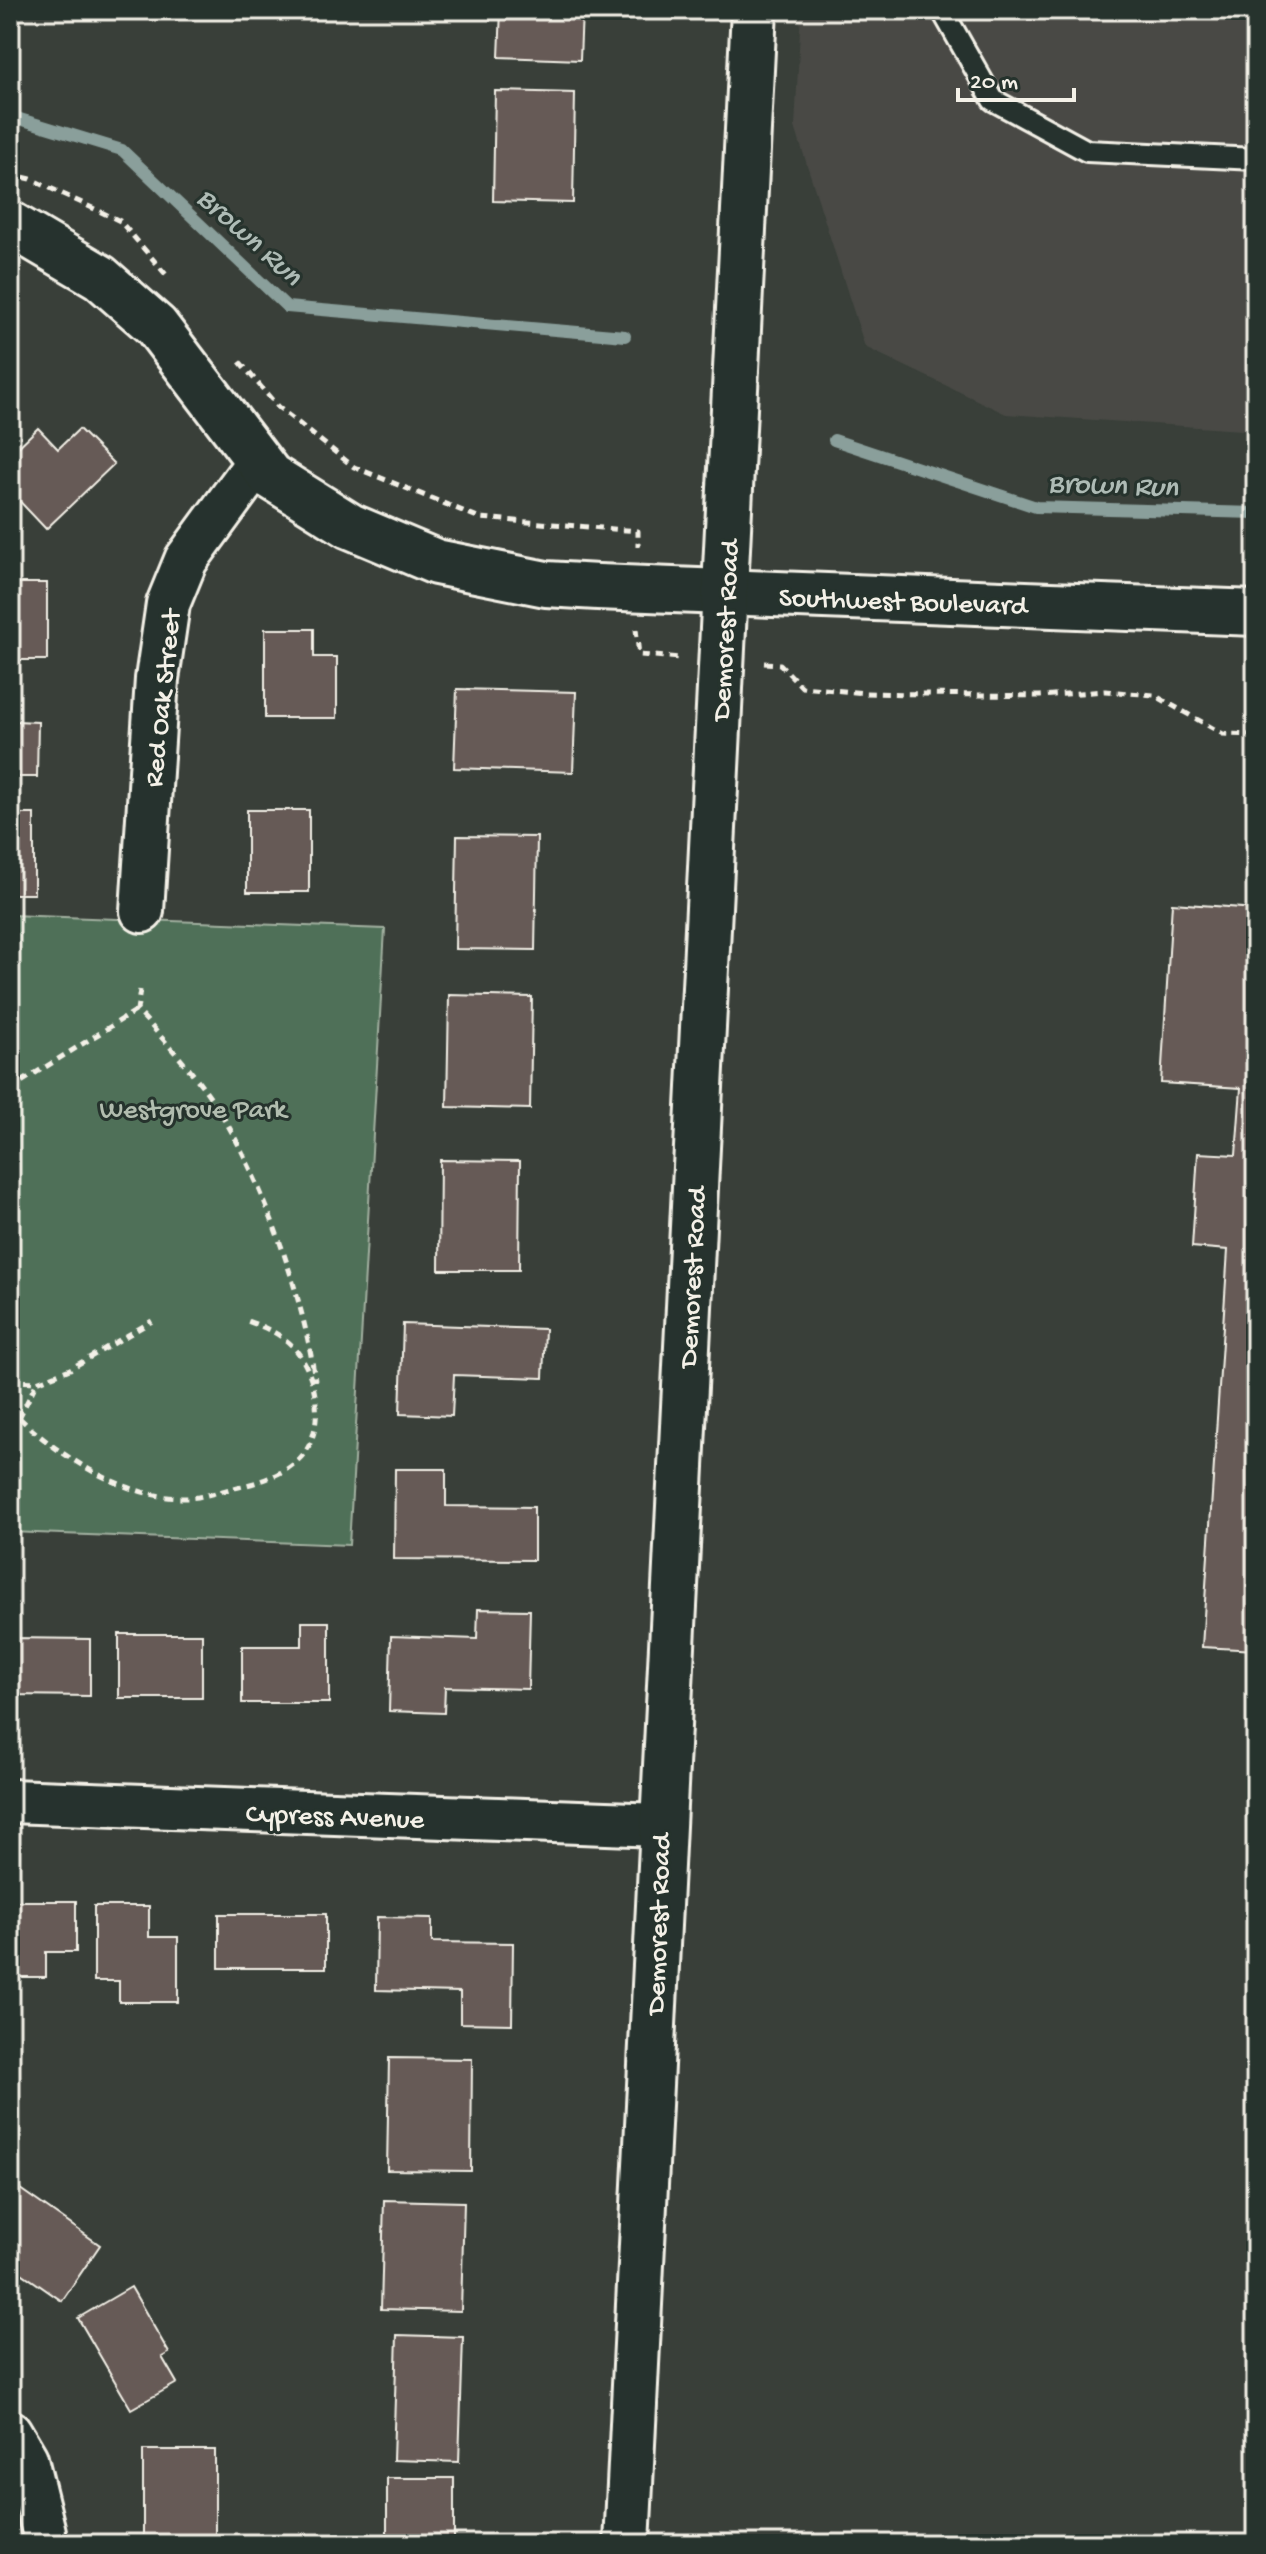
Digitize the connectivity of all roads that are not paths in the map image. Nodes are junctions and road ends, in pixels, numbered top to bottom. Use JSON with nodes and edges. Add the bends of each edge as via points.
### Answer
{"nodes":[{"id":1,"x":754,"y":10,"type":"edge"},
{"id":2,"x":942,"y":10,"type":"edge"},
{"id":3,"x":1256,"y":159,"type":"edge"},
{"id":4,"x":10,"y":224,"type":"edge"},
{"id":5,"x":257,"y":463,"type":"junction"},
{"id":6,"x":725,"y":592,"type":"junction"},
{"id":7,"x":1256,"y":613,"type":"edge"},
{"id":8,"x":142,"y":911,"type":"dead end"},
{"id":9,"x":10,"y":1801,"type":"edge"},
{"id":10,"x":660,"y":1825,"type":"junction"},
{"id":11,"x":10,"y":2432,"type":"edge"},
{"id":12,"x":43,"y":2544,"type":"edge"},
{"id":13,"x":627,"y":2544,"type":"edge"}],
"edges":[{"from":1,"to":6,"type":"street","name":"Demorest Road"},
{"from":2,"to":3,"type":"lane","via":[[993,100],[1087,151]]},
{"from":4,"to":5,"type":"street","name":"Southwest Boulevard","via":[[100,277],[156,326]]},
{"from":5,"to":6,"type":"street","name":"Southwest Boulevard","via":[[350,526],[436,562],[546,584]]},
{"from":5,"to":8,"type":"street","name":"Red Oak Street","via":[[186,560],[168,604],[157,679]]},
{"from":6,"to":7,"type":"street","name":"Southwest Boulevard"},
{"from":6,"to":10,"type":"street","name":"Demorest Road"},
{"from":9,"to":10,"type":"street","name":"Cypress Avenue"},
{"from":10,"to":13,"type":"street","name":"Demorest Road"},
{"from":11,"to":12,"type":"street","via":[[26,2459]]}]}
